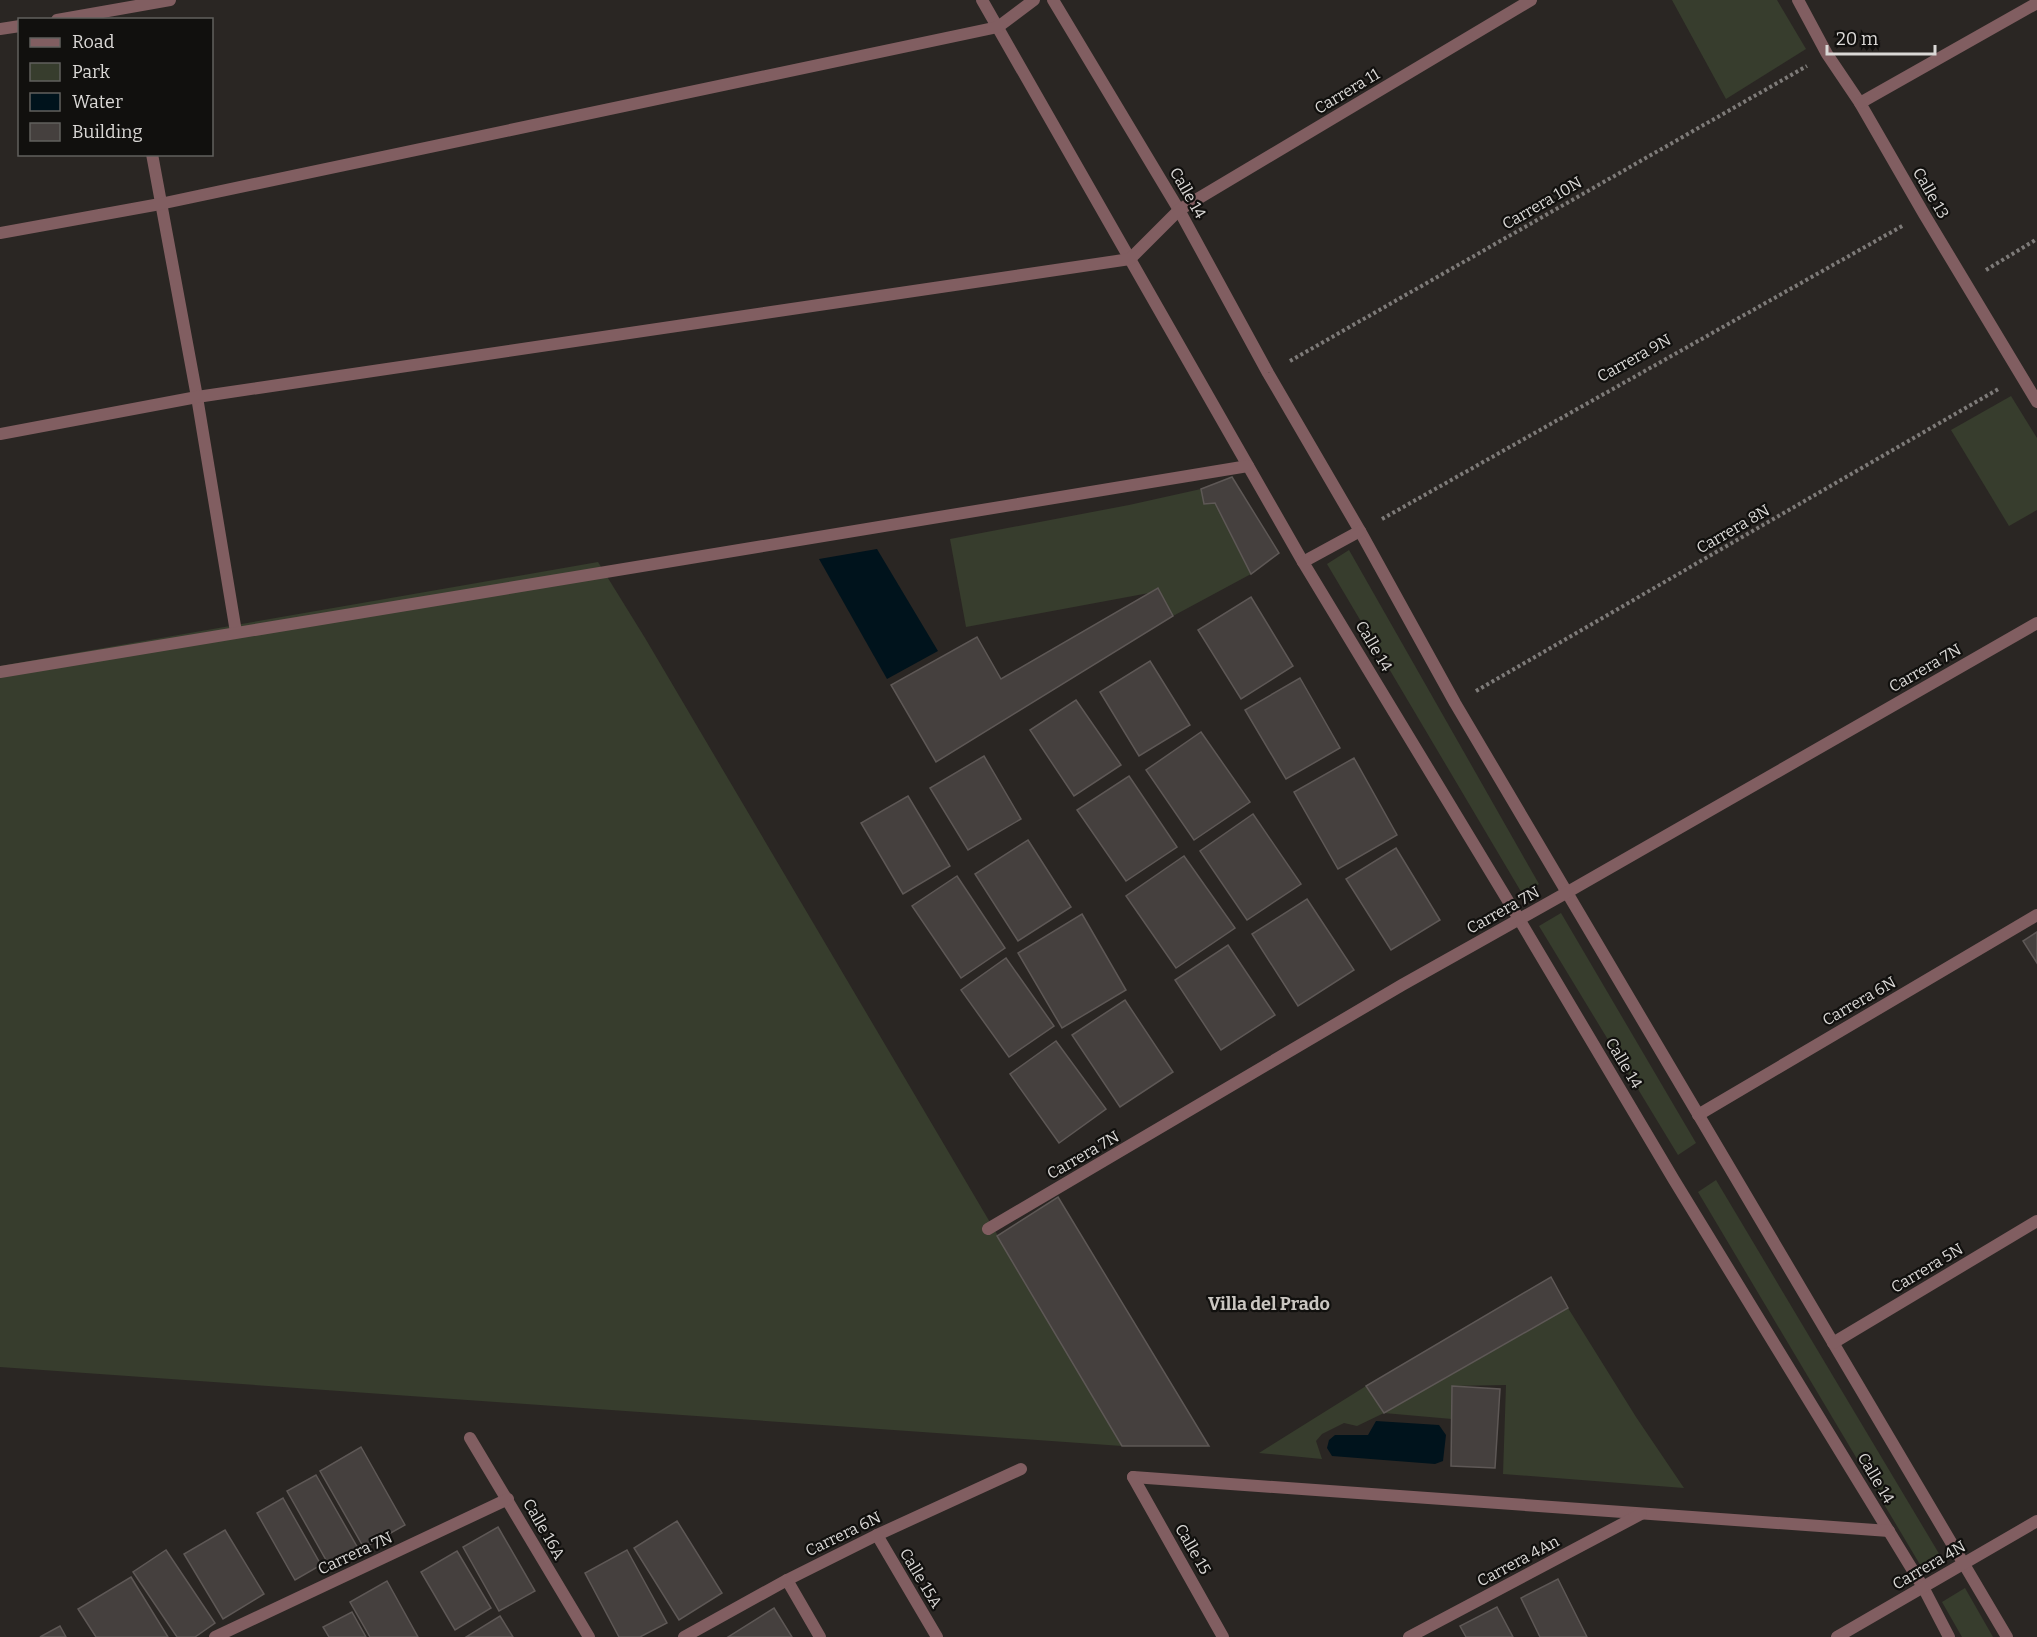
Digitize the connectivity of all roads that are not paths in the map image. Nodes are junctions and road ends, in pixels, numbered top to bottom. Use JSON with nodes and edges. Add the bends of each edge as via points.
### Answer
{"nodes":[{"id":1,"x":170,"y":0,"type":"edge"},
{"id":2,"x":982,"y":0,"type":"edge"},
{"id":3,"x":1034,"y":0,"type":"edge"},
{"id":4,"x":1053,"y":0,"type":"edge"},
{"id":5,"x":1530,"y":0,"type":"edge"},
{"id":6,"x":1798,"y":0,"type":"edge"},
{"id":7,"x":2037,"y":3,"type":"edge"},
{"id":8,"x":127,"y":9,"type":"edge"},
{"id":9,"x":70,"y":18,"type":"edge"},
{"id":10,"x":18,"y":26,"type":"edge"},
{"id":11,"x":998,"y":27,"type":"junction"},
{"id":12,"x":0,"y":29,"type":"edge"},
{"id":13,"x":1860,"y":103,"type":"junction"},
{"id":14,"x":152,"y":156,"type":"edge"},
{"id":15,"x":160,"y":204,"type":"junction"},
{"id":16,"x":1179,"y":210,"type":"junction"},
{"id":17,"x":0,"y":233,"type":"edge"},
{"id":18,"x":1130,"y":259,"type":"junction"},
{"id":19,"x":197,"y":396,"type":"junction"},
{"id":20,"x":2037,"y":402,"type":"edge"},
{"id":21,"x":0,"y":434,"type":"edge"},
{"id":22,"x":1248,"y":466,"type":"junction"},
{"id":23,"x":1360,"y":531,"type":"junction"},
{"id":24,"x":1303,"y":562,"type":"junction"},
{"id":25,"x":2037,"y":623,"type":"edge"},
{"id":26,"x":237,"y":632,"type":"junction"},
{"id":27,"x":0,"y":672,"type":"edge"},
{"id":28,"x":1566,"y":893,"type":"junction"},
{"id":29,"x":2037,"y":915,"type":"edge"},
{"id":30,"x":1520,"y":919,"type":"junction"},
{"id":31,"x":1698,"y":1114,"type":"junction"},
{"id":32,"x":2037,"y":1221,"type":"edge"},
{"id":33,"x":988,"y":1229,"type":"dead end"},
{"id":34,"x":1833,"y":1343,"type":"junction"},
{"id":35,"x":470,"y":1438,"type":"dead end"},
{"id":36,"x":1021,"y":1469,"type":"dead end"},
{"id":37,"x":508,"y":1499,"type":"junction"},
{"id":38,"x":1642,"y":1513,"type":"junction"},
{"id":39,"x":2037,"y":1521,"type":"edge"},
{"id":40,"x":1889,"y":1531,"type":"junction"},
{"id":41,"x":877,"y":1535,"type":"junction"},
{"id":42,"x":1965,"y":1564,"type":"junction"},
{"id":43,"x":787,"y":1580,"type":"junction"},
{"id":44,"x":1923,"y":1587,"type":"junction"},
{"id":45,"x":215,"y":1637,"type":"edge"},
{"id":46,"x":589,"y":1637,"type":"edge"},
{"id":47,"x":684,"y":1637,"type":"edge"},
{"id":48,"x":820,"y":1637,"type":"edge"},
{"id":49,"x":937,"y":1637,"type":"edge"},
{"id":50,"x":1224,"y":1637,"type":"edge"},
{"id":51,"x":1409,"y":1637,"type":"edge"},
{"id":52,"x":1837,"y":1637,"type":"edge"},
{"id":53,"x":1949,"y":1637,"type":"edge"},
{"id":54,"x":2007,"y":1637,"type":"edge"}],
"edges":[{"from":1,"to":8,"type":"street"},
{"from":2,"to":11,"type":"street","name":"Calle 14"},
{"from":3,"to":11,"type":"street"},
{"from":4,"to":16,"type":"street","name":"Calle 14"},
{"from":5,"to":16,"type":"street","name":"Carrera 11"},
{"from":6,"to":13,"type":"street","name":"Calle 13","via":[[1827,54]]},
{"from":7,"to":13,"type":"street"},
{"from":8,"to":9,"type":"street"},
{"from":10,"to":12,"type":"street"},
{"from":11,"to":15,"type":"street"},
{"from":11,"to":18,"type":"street","name":"Calle 14"},
{"from":13,"to":20,"type":"street","name":"Calle 13"},
{"from":14,"to":15,"type":"street"},
{"from":15,"to":17,"type":"street"},
{"from":15,"to":19,"type":"street"},
{"from":16,"to":18,"type":"street","name":"Carrera 11"},
{"from":16,"to":23,"type":"street","name":"Calle 14"},
{"from":18,"to":19,"type":"street"},
{"from":18,"to":22,"type":"street","name":"Calle 14"},
{"from":19,"to":21,"type":"street"},
{"from":19,"to":26,"type":"street"},
{"from":22,"to":24,"type":"street","name":"Calle 14"},
{"from":22,"to":26,"type":"street"},
{"from":23,"to":24,"type":"street"},
{"from":23,"to":28,"type":"street","name":"Calle 14"},
{"from":24,"to":30,"type":"street","name":"Calle 14"},
{"from":25,"to":28,"type":"street","name":"Carrera 7N"},
{"from":26,"to":27,"type":"street"},
{"from":28,"to":30,"type":"street","name":"Carrera 7N"},
{"from":28,"to":31,"type":"street","name":"Calle 14"},
{"from":29,"to":31,"type":"street","name":"Carrera 6N"},
{"from":30,"to":33,"type":"street","name":"Carrera 7N"},
{"from":30,"to":40,"type":"street","name":"Calle 14"},
{"from":31,"to":34,"type":"street","name":"Calle 14"},
{"from":32,"to":34,"type":"street","name":"Carrera 5N"},
{"from":34,"to":42,"type":"street","name":"Calle 14"},
{"from":35,"to":37,"type":"street","name":"Calle 16A"},
{"from":36,"to":41,"type":"street","name":"Carrera 6N"},
{"from":37,"to":45,"type":"street","name":"Carrera 7N"},
{"from":37,"to":46,"type":"street","name":"Calle 16A"},
{"from":38,"to":40,"type":"street"},
{"from":38,"to":50,"type":"street","name":"Calle 15","via":[[1133,1477]]},
{"from":38,"to":51,"type":"street","name":"Carrera 4An"},
{"from":39,"to":42,"type":"street","name":"Carrera 4N"},
{"from":40,"to":44,"type":"street","name":"Calle 14"},
{"from":41,"to":43,"type":"street","name":"Carrera 6N"},
{"from":41,"to":49,"type":"street","name":"Calle 15A"},
{"from":42,"to":44,"type":"street","name":"Carrera 4N"},
{"from":42,"to":54,"type":"street","name":"Calle 14"},
{"from":43,"to":47,"type":"street","name":"Carrera 6N"},
{"from":43,"to":48,"type":"street"},
{"from":44,"to":52,"type":"street","name":"Carrera 4N"},
{"from":44,"to":53,"type":"street","name":"Calle 14"}]}
